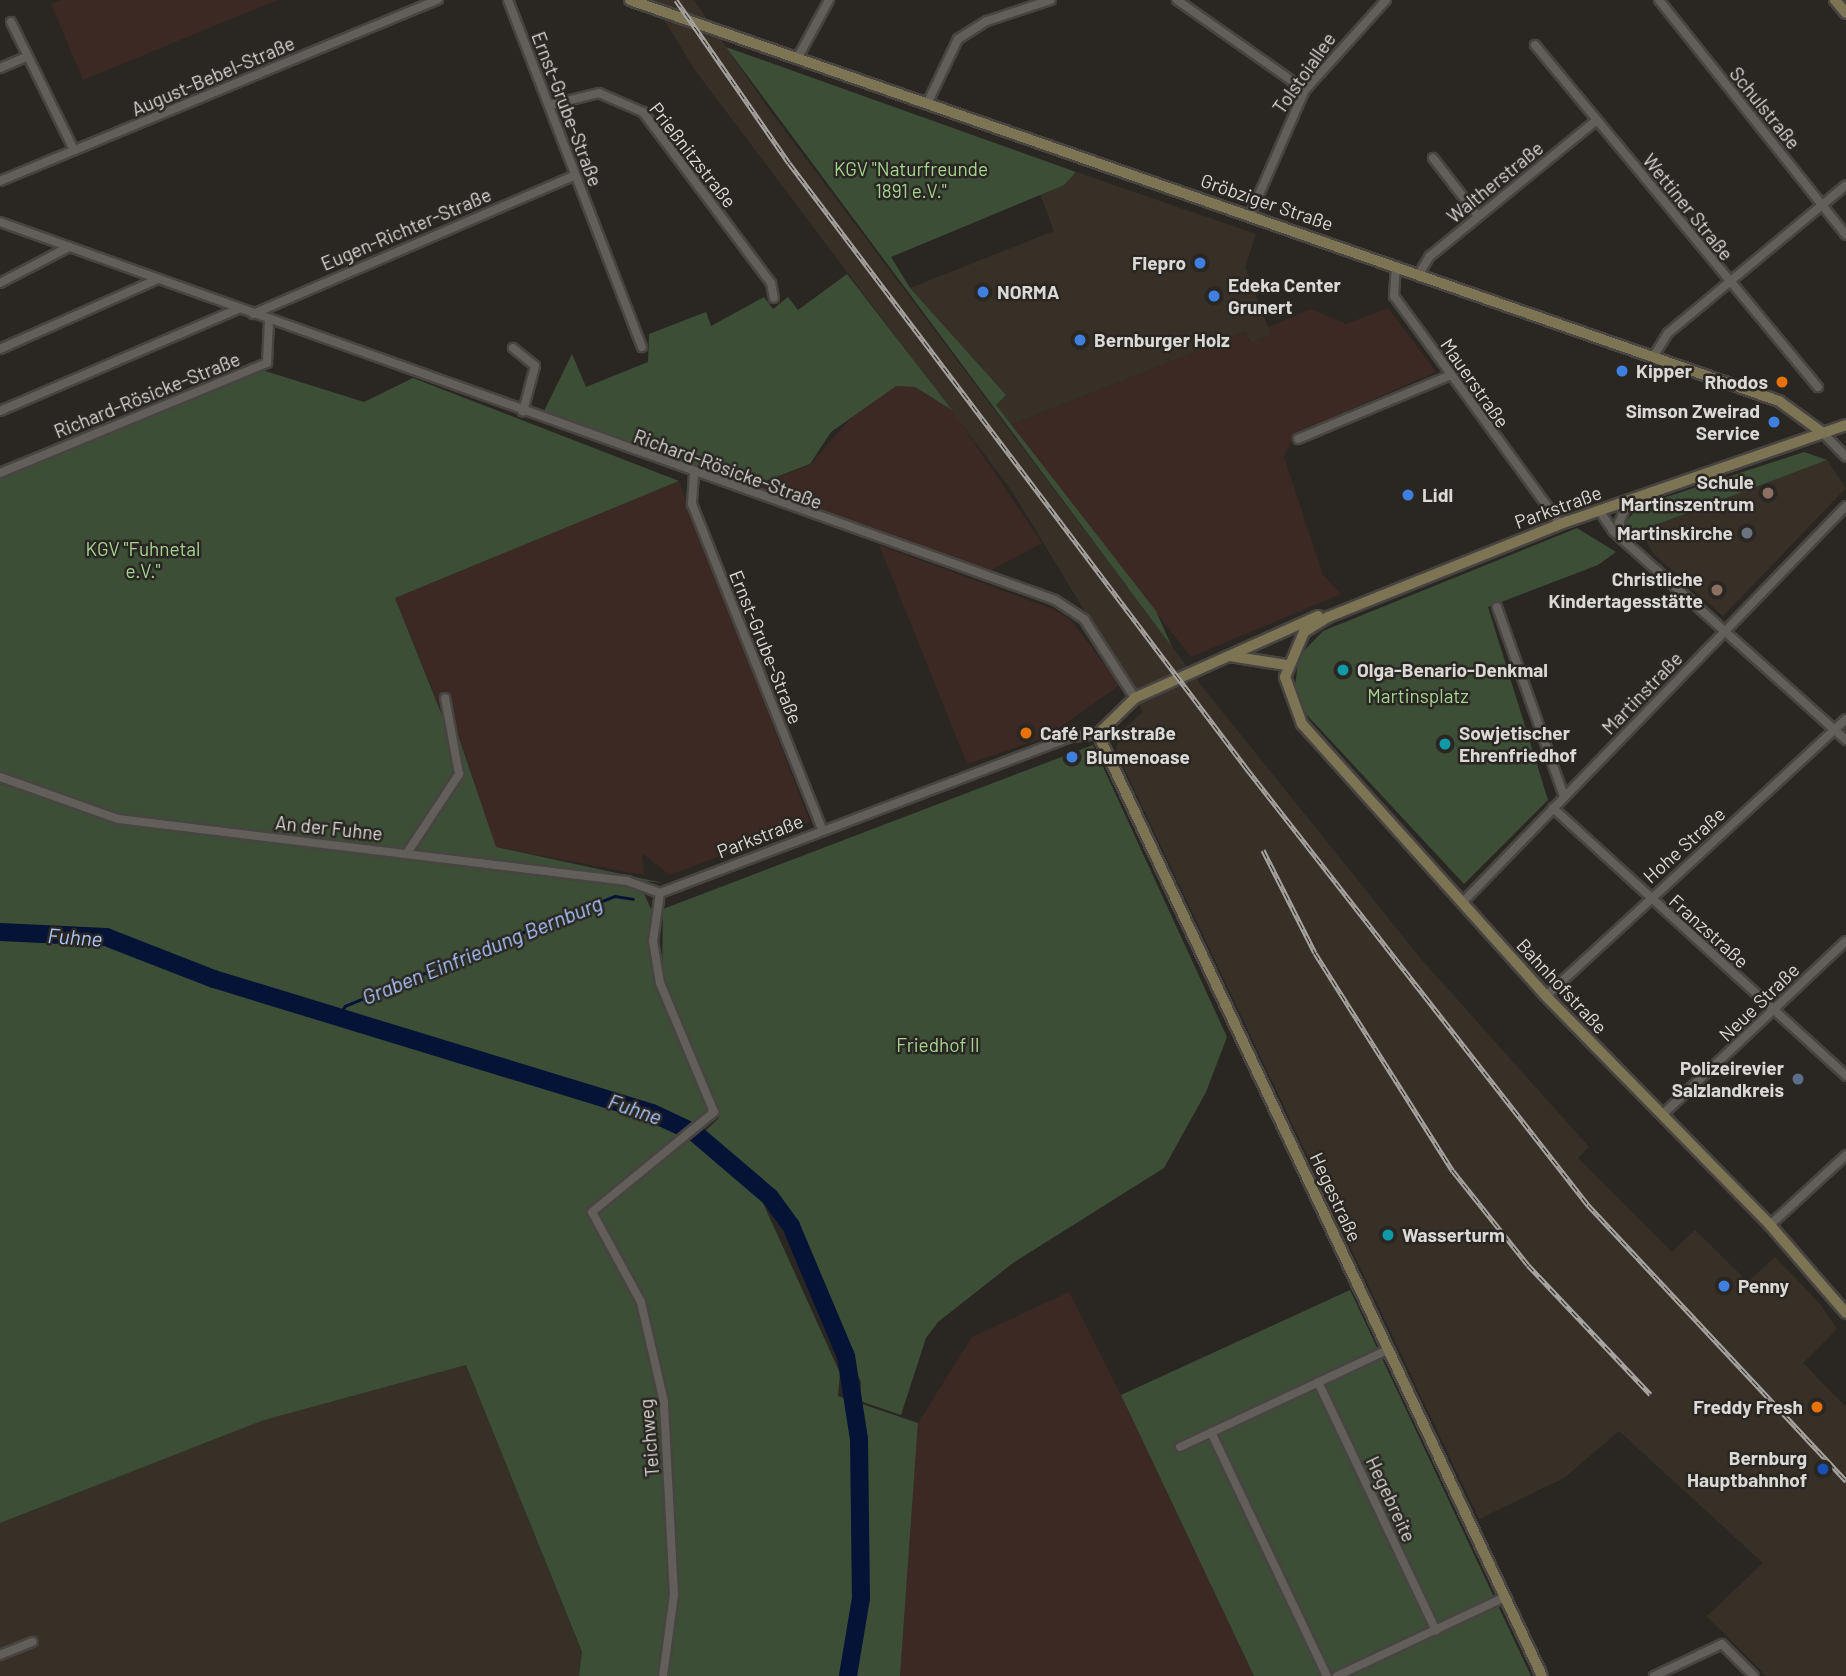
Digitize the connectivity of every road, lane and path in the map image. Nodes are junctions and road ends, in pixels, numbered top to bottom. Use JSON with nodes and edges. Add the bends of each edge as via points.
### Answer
{"nodes":[{"id":1,"x":438,"y":0,"type":"edge"},
{"id":2,"x":508,"y":0,"type":"edge"},
{"id":3,"x":630,"y":0,"type":"edge"},
{"id":4,"x":829,"y":0,"type":"edge"},
{"id":5,"x":1051,"y":0,"type":"edge"},
{"id":6,"x":1177,"y":0,"type":"edge"},
{"id":7,"x":1386,"y":0,"type":"edge"},
{"id":8,"x":1659,"y":0,"type":"edge"},
{"id":9,"x":1835,"y":0,"type":"edge"},
{"id":10,"x":1190,"y":4,"type":"edge"},
{"id":11,"x":1846,"y":13,"type":"edge"},
{"id":12,"x":11,"y":22,"type":"dead end"},
{"id":13,"x":1535,"y":45,"type":"dead end"},
{"id":14,"x":26,"y":57,"type":"junction"},
{"id":15,"x":797,"y":59,"type":"junction"},
{"id":16,"x":0,"y":68,"type":"edge"},
{"id":17,"x":1305,"y":90,"type":"junction"},
{"id":18,"x":927,"y":104,"type":"junction"},
{"id":19,"x":550,"y":105,"type":"junction"},
{"id":20,"x":1597,"y":120,"type":"junction"},
{"id":21,"x":74,"y":150,"type":"junction"},
{"id":22,"x":1433,"y":158,"type":"dead end"},
{"id":23,"x":574,"y":176,"type":"junction"},
{"id":24,"x":0,"y":181,"type":"edge"},
{"id":25,"x":1846,"y":185,"type":"edge"},
{"id":26,"x":1822,"y":205,"type":"junction"},
{"id":27,"x":1250,"y":215,"type":"junction"},
{"id":28,"x":1478,"y":216,"type":"junction"},
{"id":29,"x":0,"y":222,"type":"edge"},
{"id":30,"x":1846,"y":235,"type":"edge"},
{"id":31,"x":69,"y":247,"type":"junction"},
{"id":32,"x":1396,"y":266,"type":"junction"},
{"id":33,"x":1419,"y":274,"type":"junction"},
{"id":34,"x":158,"y":279,"type":"junction"},
{"id":35,"x":1730,"y":282,"type":"junction"},
{"id":36,"x":0,"y":283,"type":"edge"},
{"id":37,"x":774,"y":298,"type":"dead end"},
{"id":38,"x":238,"y":309,"type":"junction"},
{"id":39,"x":253,"y":314,"type":"junction"},
{"id":40,"x":269,"y":320,"type":"junction"},
{"id":41,"x":642,"y":347,"type":"dead end"},
{"id":42,"x":513,"y":348,"type":"dead end"},
{"id":43,"x":0,"y":349,"type":"edge"},
{"id":44,"x":1653,"y":357,"type":"junction"},
{"id":45,"x":1451,"y":375,"type":"junction"},
{"id":46,"x":1818,"y":387,"type":"dead end"},
{"id":47,"x":0,"y":411,"type":"edge"},
{"id":48,"x":523,"y":411,"type":"junction"},
{"id":49,"x":1846,"y":425,"type":"edge"},
{"id":50,"x":1823,"y":433,"type":"junction"},
{"id":51,"x":1298,"y":439,"type":"dead end"},
{"id":52,"x":1846,"y":457,"type":"edge"},
{"id":53,"x":0,"y":473,"type":"edge"},
{"id":54,"x":694,"y":474,"type":"junction"},
{"id":55,"x":1629,"y":500,"type":"junction"},
{"id":56,"x":1846,"y":506,"type":"edge"},
{"id":57,"x":1599,"y":510,"type":"junction"},
{"id":58,"x":1548,"y":514,"type":"junction"},
{"id":59,"x":1560,"y":524,"type":"junction"},
{"id":60,"x":1541,"y":531,"type":"junction"},
{"id":61,"x":1625,"y":541,"type":"junction"},
{"id":62,"x":1388,"y":593,"type":"junction"},
{"id":63,"x":1497,"y":607,"type":"dead end"},
{"id":64,"x":1726,"y":631,"type":"junction"},
{"id":65,"x":1223,"y":657,"type":"junction"},
{"id":66,"x":1286,"y":665,"type":"junction"},
{"id":67,"x":444,"y":698,"type":"dead end"},
{"id":68,"x":1135,"y":698,"type":"junction"},
{"id":69,"x":1846,"y":719,"type":"edge"},
{"id":70,"x":1834,"y":730,"type":"junction"},
{"id":71,"x":1098,"y":734,"type":"junction"},
{"id":72,"x":1846,"y":740,"type":"edge"},
{"id":73,"x":0,"y":777,"type":"edge"},
{"id":74,"x":1564,"y":796,"type":"junction"},
{"id":75,"x":1553,"y":808,"type":"junction"},
{"id":76,"x":822,"y":831,"type":"junction"},
{"id":77,"x":407,"y":853,"type":"junction"},
{"id":78,"x":660,"y":893,"type":"junction"},
{"id":79,"x":1649,"y":898,"type":"junction"},
{"id":80,"x":1462,"y":902,"type":"junction"},
{"id":81,"x":1846,"y":941,"type":"edge"},
{"id":82,"x":1546,"y":996,"type":"junction"},
{"id":83,"x":1773,"y":1010,"type":"junction"},
{"id":84,"x":1846,"y":1076,"type":"edge"},
{"id":85,"x":1662,"y":1115,"type":"junction"},
{"id":86,"x":1846,"y":1155,"type":"edge"},
{"id":87,"x":1770,"y":1225,"type":"junction"},
{"id":88,"x":1846,"y":1313,"type":"edge"},
{"id":89,"x":1389,"y":1349,"type":"junction"},
{"id":90,"x":1318,"y":1382,"type":"junction"},
{"id":91,"x":1211,"y":1432,"type":"junction"},
{"id":92,"x":1180,"y":1447,"type":"dead end"},
{"id":93,"x":1505,"y":1597,"type":"junction"},
{"id":94,"x":1436,"y":1630,"type":"junction"},
{"id":95,"x":33,"y":1642,"type":"dead end"},
{"id":96,"x":0,"y":1655,"type":"edge"},
{"id":97,"x":663,"y":1676,"type":"edge"},
{"id":98,"x":1327,"y":1676,"type":"edge"},
{"id":99,"x":1337,"y":1676,"type":"edge"},
{"id":100,"x":1542,"y":1676,"type":"edge"},
{"id":101,"x":1654,"y":1676,"type":"edge"},
{"id":102,"x":1754,"y":1676,"type":"edge"}],
"edges":[{"from":1,"to":21,"type":"street","name":"August-Bebel-Straße"},
{"from":2,"to":19,"type":"street","name":"Ernst-Grube-Straße"},
{"from":3,"to":15,"type":"main road","name":"Gröbziger Straße"},
{"from":4,"to":15,"type":"street"},
{"from":5,"to":18,"type":"street","via":[[987,21],[958,39]]},
{"from":6,"to":10,"type":"street"},
{"from":7,"to":17,"type":"street","name":"Tolstoiallee"},
{"from":8,"to":26,"type":"street","name":"Schulstraße"},
{"from":9,"to":11,"type":"main road"},
{"from":10,"to":17,"type":"street"},
{"from":12,"to":14,"type":"street"},
{"from":13,"to":20,"type":"street","name":"Wettiner Straße"},
{"from":14,"to":16,"type":"street"},
{"from":14,"to":21,"type":"street"},
{"from":15,"to":18,"type":"main road","name":"Gröbziger Straße"},
{"from":17,"to":27,"type":"street","name":"Tolstoiallee"},
{"from":18,"to":27,"type":"main road","name":"Gröbziger Straße"},
{"from":19,"to":23,"type":"street","name":"Ernst-Grube-Straße"},
{"from":19,"to":37,"type":"street","name":"Prießnitzstraße","via":[[598,93],[636,107],[771,284]]},
{"from":20,"to":28,"type":"street","name":"Waltherstraße"},
{"from":20,"to":35,"type":"street","name":"Wettiner Straße"},
{"from":21,"to":24,"type":"street","name":"August-Bebel-Straße"},
{"from":22,"to":28,"type":"street"},
{"from":23,"to":39,"type":"street","name":"Eugen-Richter-Straße"},
{"from":23,"to":41,"type":"street","name":"Ernst-Grube-Straße"},
{"from":25,"to":26,"type":"street"},
{"from":26,"to":30,"type":"street","name":"Schulstraße"},
{"from":26,"to":35,"type":"street"},
{"from":27,"to":32,"type":"main road","name":"Gröbziger Straße"},
{"from":28,"to":33,"type":"street","name":"Waltherstraße"},
{"from":29,"to":31,"type":"street","name":"Richard-Rösicke-Straße"},
{"from":31,"to":34,"type":"street","name":"Richard-Rösicke-Straße"},
{"from":31,"to":36,"type":"street"},
{"from":32,"to":33,"type":"main road","name":"Gröbziger Straße"},
{"from":32,"to":45,"type":"street","name":"Mauerstraße","via":[[1394,296]]},
{"from":33,"to":44,"type":"main road","name":"Gröbziger Straße"},
{"from":34,"to":38,"type":"street","name":"Richard-Rösicke-Straße"},
{"from":34,"to":43,"type":"street"},
{"from":35,"to":44,"type":"street","via":[[1668,333]]},
{"from":35,"to":46,"type":"street","name":"Wettiner Straße"},
{"from":38,"to":39,"type":"street","name":"Richard-Rösicke-Straße"},
{"from":38,"to":47,"type":"street"},
{"from":39,"to":40,"type":"street","name":"Richard-Rösicke-Straße"},
{"from":40,"to":48,"type":"street","name":"Richard-Rösicke-Straße"},
{"from":40,"to":53,"type":"street","name":"Richard-Rösicke-Straße","via":[[267,363]]},
{"from":42,"to":48,"type":"street","via":[[535,366]]},
{"from":44,"to":50,"type":"main road","name":"Gröbziger Straße","via":[[1791,406]]},
{"from":45,"to":51,"type":"street"},
{"from":45,"to":58,"type":"street","name":"Mauerstraße"},
{"from":48,"to":54,"type":"street","name":"Richard-Rösicke-Straße"},
{"from":49,"to":50,"type":"main road","name":"Parkstraße"},
{"from":50,"to":52,"type":"street"},
{"from":50,"to":55,"type":"main road","name":"Parkstraße"},
{"from":54,"to":68,"type":"street","name":"Richard-Rösicke-Straße","via":[[1055,600],[1084,619]]},
{"from":54,"to":76,"type":"street","name":"Ernst-Grube-Straße","via":[[692,504]]},
{"from":55,"to":57,"type":"main road","name":"Parkstraße"},
{"from":55,"to":61,"type":"street","via":[[1619,523]]},
{"from":56,"to":64,"type":"street","name":"Martinstraße"},
{"from":57,"to":59,"type":"main road","name":"Parkstraße"},
{"from":57,"to":61,"type":"street"},
{"from":58,"to":59,"type":"street","name":"Mauerstraße"},
{"from":58,"to":60,"type":"street"},
{"from":59,"to":60,"type":"main road","name":"Parkstraße"},
{"from":60,"to":62,"type":"main road","name":"Parkstraße"},
{"from":61,"to":64,"type":"street"},
{"from":62,"to":65,"type":"main road","name":"Parkstraße","via":[[1383,589]]},
{"from":62,"to":66,"type":"main road","name":"Parkstraße","via":[[1313,624]]},
{"from":63,"to":74,"type":"street"},
{"from":64,"to":70,"type":"street"},
{"from":64,"to":74,"type":"street","name":"Martinstraße"},
{"from":65,"to":66,"type":"main road"},
{"from":65,"to":68,"type":"main road","name":"Parkstraße"},
{"from":66,"to":80,"type":"main road","name":"Bahnhofstraße","via":[[1287,696],[1301,724]]},
{"from":67,"to":77,"type":"street","via":[[459,774]]},
{"from":68,"to":71,"type":"main road","name":"Parkstraße"},
{"from":69,"to":70,"type":"street","name":"Hohe Straße"},
{"from":70,"to":72,"type":"street"},
{"from":70,"to":79,"type":"street","name":"Hohe Straße"},
{"from":71,"to":76,"type":"street","name":"Parkstraße","via":[[1071,737]]},
{"from":71,"to":89,"type":"main road","name":"Hegestraße"},
{"from":73,"to":77,"type":"street","name":"An der Fuhne","via":[[118,819]]},
{"from":74,"to":75,"type":"street","name":"Martinstraße"},
{"from":75,"to":79,"type":"street","name":"Franzstraße"},
{"from":75,"to":80,"type":"street","name":"Martinstraße"},
{"from":76,"to":78,"type":"street","name":"Parkstraße"},
{"from":77,"to":78,"type":"street","name":"An der Fuhne","via":[[627,881]]},
{"from":78,"to":97,"type":"street","name":"Teichweg","via":[[653,941],[660,983],[714,1112],[592,1212],[641,1302],[664,1402],[674,1595]]},
{"from":79,"to":82,"type":"street","name":"Hohe Straße"},
{"from":79,"to":83,"type":"street","name":"Franzstraße"},
{"from":80,"to":82,"type":"main road","name":"Bahnhofstraße"},
{"from":81,"to":83,"type":"street","name":"Neue Straße"},
{"from":82,"to":85,"type":"main road","name":"Bahnhofstraße"},
{"from":83,"to":84,"type":"street","name":"Franzstraße"},
{"from":83,"to":85,"type":"street","name":"Neue Straße"},
{"from":85,"to":87,"type":"main road","name":"Bahnhofstraße"},
{"from":86,"to":87,"type":"street"},
{"from":87,"to":88,"type":"main road","name":"Bahnhofstraße"},
{"from":89,"to":90,"type":"street"},
{"from":89,"to":93,"type":"main road","name":"Hegestraße"},
{"from":90,"to":91,"type":"street"},
{"from":90,"to":94,"type":"street","name":"Hegebreite"},
{"from":91,"to":92,"type":"street"},
{"from":91,"to":98,"type":"street"},
{"from":93,"to":94,"type":"street"},
{"from":93,"to":100,"type":"main road","name":"Hegestraße"},
{"from":94,"to":99,"type":"street"},
{"from":95,"to":96,"type":"street"},
{"from":101,"to":102,"type":"street","via":[[1722,1644]]}]}
